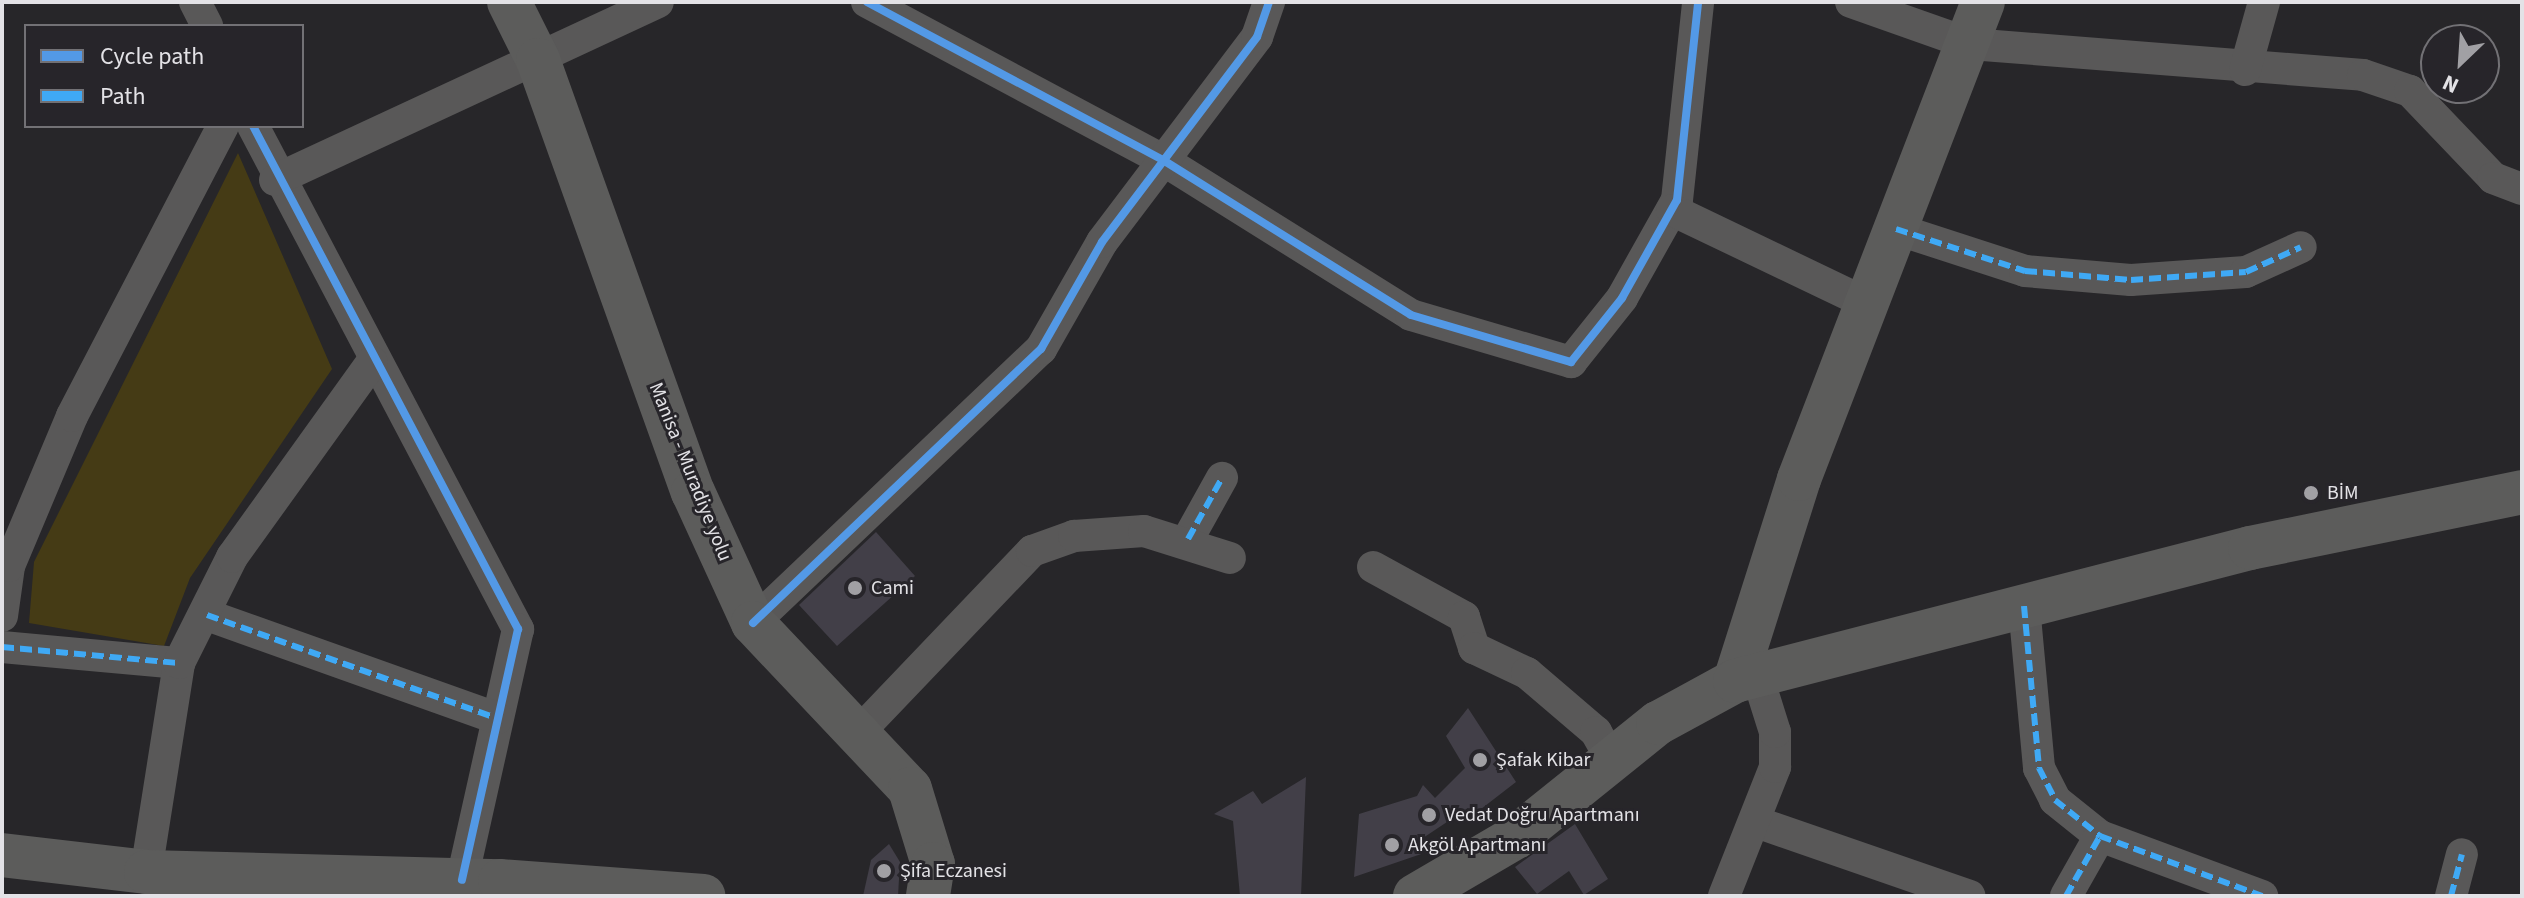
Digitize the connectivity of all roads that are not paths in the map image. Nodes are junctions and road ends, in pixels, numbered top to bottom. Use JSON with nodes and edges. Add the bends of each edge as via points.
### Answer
{"nodes":[{"id":1,"x":195,"y":2,"type":"edge"},
{"id":2,"x":509,"y":2,"type":"edge"},
{"id":3,"x":658,"y":2,"type":"edge"},
{"id":4,"x":867,"y":2,"type":"edge"},
{"id":5,"x":1269,"y":2,"type":"edge"},
{"id":6,"x":1698,"y":2,"type":"edge"},
{"id":7,"x":1851,"y":2,"type":"edge"},
{"id":8,"x":1983,"y":2,"type":"edge"},
{"id":9,"x":2264,"y":2,"type":"edge"},
{"id":10,"x":206,"y":24,"type":"edge"},
{"id":11,"x":1970,"y":44,"type":"junction"},
{"id":12,"x":538,"y":60,"type":"junction"},
{"id":13,"x":2245,"y":70,"type":"junction"},
{"id":14,"x":222,"y":128,"type":"edge"},
{"id":15,"x":254,"y":128,"type":"edge"},
{"id":16,"x":1163,"y":160,"type":"junction"},
{"id":17,"x":275,"y":180,"type":"junction"},
{"id":18,"x":2522,"y":189,"type":"edge"},
{"id":19,"x":1672,"y":210,"type":"junction"},
{"id":20,"x":1896,"y":229,"type":"junction"},
{"id":21,"x":2301,"y":247,"type":"dead end"},
{"id":22,"x":1866,"y":303,"type":"junction"},
{"id":23,"x":372,"y":362,"type":"junction"},
{"id":24,"x":1222,"y":478,"type":"dead end"},
{"id":25,"x":2522,"y":492,"type":"edge"},
{"id":26,"x":1188,"y":539,"type":"junction"},
{"id":27,"x":1230,"y":558,"type":"dead end"},
{"id":28,"x":1373,"y":567,"type":"dead end"},
{"id":29,"x":2024,"y":606,"type":"junction"},
{"id":30,"x":207,"y":615,"type":"junction"},
{"id":31,"x":2,"y":616,"type":"edge"},
{"id":32,"x":753,"y":623,"type":"junction"},
{"id":33,"x":2,"y":647,"type":"edge"},
{"id":34,"x":179,"y":663,"type":"junction"},
{"id":35,"x":1746,"y":678,"type":"junction"},
{"id":36,"x":497,"y":718,"type":"junction"},
{"id":37,"x":860,"y":731,"type":"junction"},
{"id":38,"x":1612,"y":761,"type":"junction"},
{"id":39,"x":1756,"y":822,"type":"junction"},
{"id":40,"x":2100,"y":836,"type":"junction"},
{"id":41,"x":2462,"y":854,"type":"dead end"},
{"id":42,"x":2,"y":855,"type":"edge"},
{"id":43,"x":146,"y":872,"type":"junction"},
{"id":44,"x":325,"y":886,"type":"edge"},
{"id":45,"x":488,"y":886,"type":"edge"},
{"id":46,"x":703,"y":896,"type":"edge"},
{"id":47,"x":928,"y":896,"type":"edge"},
{"id":48,"x":1415,"y":896,"type":"edge"},
{"id":49,"x":1724,"y":896,"type":"edge"},
{"id":50,"x":1970,"y":896,"type":"edge"},
{"id":51,"x":2066,"y":896,"type":"edge"},
{"id":52,"x":2262,"y":896,"type":"edge"},
{"id":53,"x":2451,"y":896,"type":"edge"}],
"edges":[{"from":1,"to":10,"type":"street"},
{"from":2,"to":12,"type":"main road","name":"Manisa - Muradiye yolu"},
{"from":3,"to":12,"type":"street"},
{"from":4,"to":16,"type":"street"},
{"from":5,"to":16,"type":"street","via":[[1257,37]]},
{"from":6,"to":19,"type":"street"},
{"from":7,"to":11,"type":"street"},
{"from":8,"to":11,"type":"main road"},
{"from":9,"to":13,"type":"street"},
{"from":11,"to":13,"type":"street"},
{"from":11,"to":20,"type":"main road"},
{"from":12,"to":17,"type":"street"},
{"from":12,"to":32,"type":"main road","name":"Manisa - Muradiye yolu","via":[[693,492]]},
{"from":13,"to":18,"type":"street","via":[[2363,75],[2410,91],[2493,178]]},
{"from":14,"to":31,"type":"street","via":[[72,416],[9,566]]},
{"from":15,"to":17,"type":"street"},
{"from":16,"to":19,"type":"street","via":[[1411,315],[1571,362],[1622,298]]},
{"from":16,"to":32,"type":"street","via":[[1102,242],[1041,349]]},
{"from":17,"to":23,"type":"street"},
{"from":19,"to":22,"type":"street"},
{"from":20,"to":21,"type":"street","via":[[2025,271],[2131,280],[2246,272]]},
{"from":20,"to":22,"type":"main road"},
{"from":22,"to":35,"type":"main road","via":[[1762,582]]},
{"from":23,"to":30,"type":"street","via":[[232,557]]},
{"from":23,"to":36,"type":"street","via":[[518,629]]},
{"from":24,"to":26,"type":"street"},
{"from":25,"to":29,"type":"main road","via":[[2250,548]]},
{"from":26,"to":27,"type":"street"},
{"from":26,"to":37,"type":"street","via":[[1107,532],[1032,551]]},
{"from":28,"to":38,"type":"street","via":[[1464,617],[1474,648],[1527,673],[1596,732]]},
{"from":29,"to":35,"type":"main road"},
{"from":29,"to":40,"type":"street","via":[[2039,768],[2055,800]]},
{"from":30,"to":34,"type":"street"},
{"from":30,"to":36,"type":"street"},
{"from":32,"to":37,"type":"main road","name":"Manisa - Muradiye yolu"},
{"from":33,"to":34,"type":"street"},
{"from":34,"to":43,"type":"street"},
{"from":35,"to":38,"type":"main road","via":[[1658,723]]},
{"from":35,"to":39,"type":"street","via":[[1775,744]]},
{"from":36,"to":45,"type":"street"},
{"from":37,"to":47,"type":"main road","name":"Manisa - Muradiye yolu","via":[[910,789],[933,864]]},
{"from":38,"to":48,"type":"main road","via":[[1516,837]]},
{"from":39,"to":49,"type":"street"},
{"from":39,"to":50,"type":"street"},
{"from":40,"to":51,"type":"street"},
{"from":40,"to":52,"type":"street"},
{"from":41,"to":53,"type":"street"},
{"from":42,"to":43,"type":"main road"},
{"from":43,"to":44,"type":"main road"},
{"from":44,"to":45,"type":"main road"},
{"from":45,"to":46,"type":"main road"}]}
